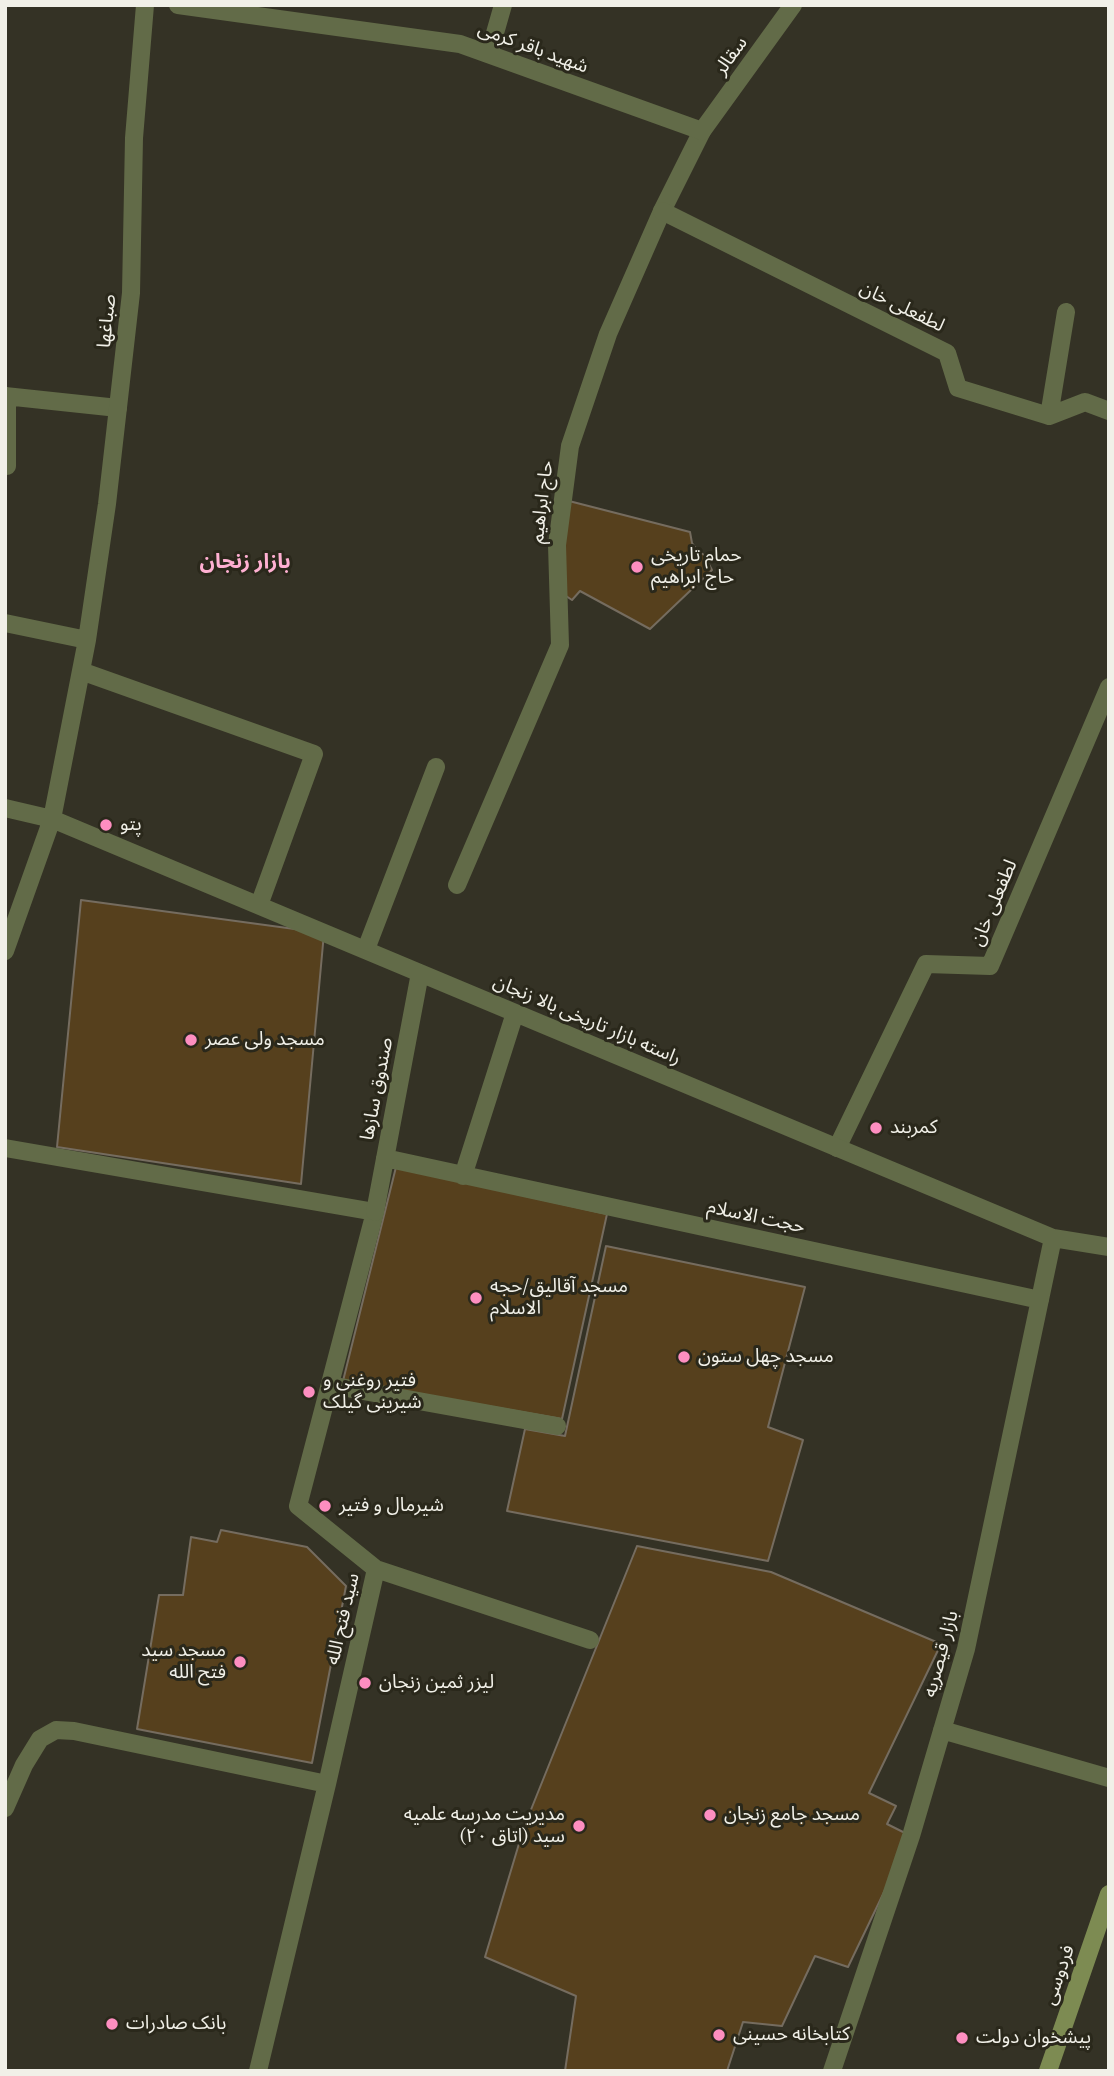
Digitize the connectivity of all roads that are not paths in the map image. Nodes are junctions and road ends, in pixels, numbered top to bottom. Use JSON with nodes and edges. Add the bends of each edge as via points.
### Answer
{"nodes":[{"id":1,"x":145,"y":5,"type":"edge"},
{"id":2,"x":178,"y":5,"type":"edge"},
{"id":3,"x":503,"y":5,"type":"edge"},
{"id":4,"x":793,"y":5,"type":"edge"},
{"id":5,"x":489,"y":54,"type":"junction"},
{"id":6,"x":702,"y":131,"type":"junction"},
{"id":7,"x":662,"y":211,"type":"junction"},
{"id":8,"x":1066,"y":312,"type":"dead end"},
{"id":9,"x":6,"y":396,"type":"edge"},
{"id":10,"x":118,"y":408,"type":"junction"},
{"id":11,"x":1109,"y":411,"type":"edge"},
{"id":12,"x":1049,"y":416,"type":"junction"},
{"id":13,"x":5,"y":466,"type":"edge"},
{"id":14,"x":5,"y":623,"type":"edge"},
{"id":15,"x":87,"y":640,"type":"junction"},
{"id":16,"x":81,"y":671,"type":"junction"},
{"id":17,"x":1109,"y":687,"type":"edge"},
{"id":18,"x":436,"y":767,"type":"dead end"},
{"id":19,"x":5,"y":808,"type":"edge"},
{"id":20,"x":52,"y":818,"type":"junction"},
{"id":21,"x":457,"y":884,"type":"dead end"},
{"id":22,"x":262,"y":897,"type":"dead end"},
{"id":23,"x":368,"y":944,"type":"dead end"},
{"id":24,"x":5,"y":951,"type":"edge"},
{"id":25,"x":420,"y":973,"type":"junction"},
{"id":26,"x":515,"y":1013,"type":"junction"},
{"id":27,"x":5,"y":1147,"type":"edge"},
{"id":28,"x":838,"y":1148,"type":"junction"},
{"id":29,"x":385,"y":1158,"type":"junction"},
{"id":30,"x":463,"y":1176,"type":"junction"},
{"id":31,"x":375,"y":1212,"type":"junction"},
{"id":32,"x":1053,"y":1238,"type":"junction"},
{"id":33,"x":1109,"y":1247,"type":"edge"},
{"id":34,"x":1040,"y":1300,"type":"junction"},
{"id":35,"x":330,"y":1385,"type":"junction"},
{"id":36,"x":557,"y":1426,"type":"dead end"},
{"id":37,"x":376,"y":1569,"type":"junction"},
{"id":38,"x":590,"y":1640,"type":"dead end"},
{"id":39,"x":942,"y":1730,"type":"junction"},
{"id":40,"x":1109,"y":1778,"type":"edge"},
{"id":41,"x":327,"y":1784,"type":"junction"},
{"id":42,"x":5,"y":1808,"type":"edge"},
{"id":43,"x":1109,"y":1894,"type":"edge"},
{"id":44,"x":258,"y":2071,"type":"edge"},
{"id":45,"x":832,"y":2071,"type":"edge"},
{"id":46,"x":1048,"y":2071,"type":"edge"}],
"edges":[{"from":1,"to":10,"type":"street","name":"صباغها","via":[[134,138],[131,292]]},
{"from":2,"to":5,"type":"street","name":"شهید باقر کرمی","via":[[460,44]]},
{"from":3,"to":5,"type":"street"},
{"from":4,"to":6,"type":"street","name":"سقالر"},
{"from":5,"to":6,"type":"street","name":"شهید باقر کرمی"},
{"from":6,"to":7,"type":"street","name":"حاج ابراهیم"},
{"from":7,"to":12,"type":"street","name":"لطفعلی خان","via":[[947,353],[958,388]]},
{"from":7,"to":21,"type":"street","name":"حاج ابراهیم","via":[[608,334],[570,446],[557,545],[560,645]]},
{"from":8,"to":12,"type":"street"},
{"from":9,"to":10,"type":"street"},
{"from":9,"to":13,"type":"street"},
{"from":10,"to":15,"type":"street","name":"صباغها"},
{"from":11,"to":12,"type":"street","via":[[1085,402]]},
{"from":14,"to":15,"type":"street"},
{"from":15,"to":16,"type":"street","name":"صباغها"},
{"from":16,"to":20,"type":"street","name":"صباغها"},
{"from":16,"to":22,"type":"street","via":[[314,754]]},
{"from":17,"to":28,"type":"street","name":"لطفعلی خان","via":[[990,966],[926,964]]},
{"from":18,"to":23,"type":"street"},
{"from":19,"to":20,"type":"street","name":"راسته بازار تاریخی بالا زنجان"},
{"from":20,"to":24,"type":"street","name":"صباغها"},
{"from":20,"to":25,"type":"street","name":"راسته بازار تاریخی بالا زنجان"},
{"from":25,"to":26,"type":"street","name":"راسته بازار تاریخی بالا زنجان"},
{"from":25,"to":29,"type":"street","name":"صندوق سازها"},
{"from":26,"to":28,"type":"street","name":"راسته بازار تاریخی بالا زنجان"},
{"from":26,"to":30,"type":"street"},
{"from":27,"to":31,"type":"street"},
{"from":28,"to":32,"type":"street","name":"راسته بازار تاریخی بالا زنجان"},
{"from":29,"to":30,"type":"street","name":"حجت الاسلام"},
{"from":29,"to":31,"type":"street","name":"صندوق سازها"},
{"from":30,"to":34,"type":"street","name":"حجت الاسلام"},
{"from":31,"to":35,"type":"street","name":"سید فتح الله"},
{"from":32,"to":33,"type":"street","name":"راسته بازار تاریخی بالا زنجان"},
{"from":32,"to":34,"type":"street","name":"بازار قیصریه"},
{"from":34,"to":39,"type":"street","name":"بازار قیصریه","via":[[966,1649]]},
{"from":35,"to":36,"type":"street"},
{"from":35,"to":37,"type":"street","name":"سید فتح الله","via":[[298,1506]]},
{"from":37,"to":38,"type":"street"},
{"from":37,"to":41,"type":"street","name":"سید فتح الله"},
{"from":39,"to":40,"type":"street"},
{"from":39,"to":45,"type":"street","name":"بازار قیصریه"},
{"from":41,"to":42,"type":"street","via":[[56,1730],[40,1739]]},
{"from":41,"to":44,"type":"street","name":"سید فتح الله"},
{"from":43,"to":46,"type":"main road","name":"فردوسی"}]}
